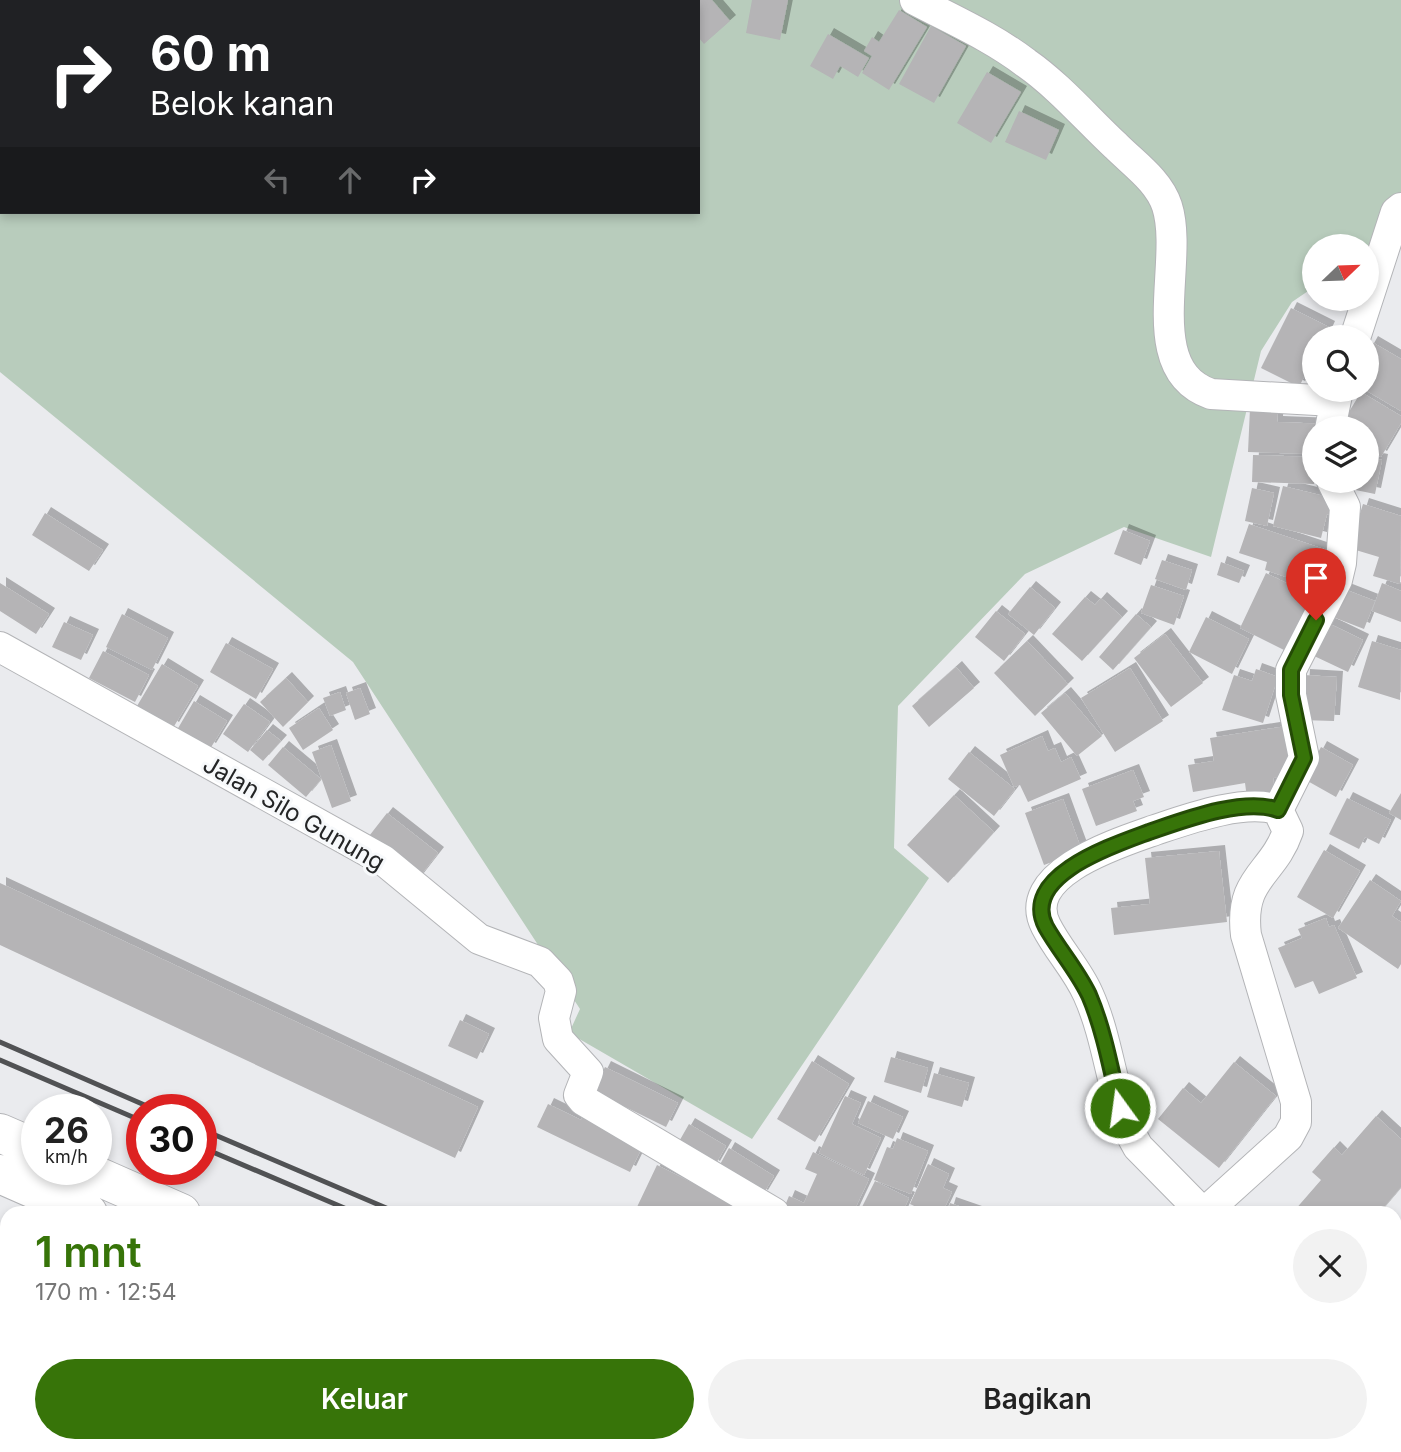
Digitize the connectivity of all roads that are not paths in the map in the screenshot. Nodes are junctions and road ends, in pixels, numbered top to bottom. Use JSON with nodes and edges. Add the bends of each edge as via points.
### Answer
{"nodes":[{"id":1,"x":915,"y":0,"type":"edge"},
{"id":2,"x":1401,"y":208,"type":"edge"},
{"id":3,"x":1359,"y":325,"type":"edge"},
{"id":4,"x":1334,"y":407,"type":"edge"},
{"id":5,"x":1338,"y":493,"type":"edge"},
{"id":6,"x":0,"y":647,"type":"edge"},
{"id":7,"x":1278,"y":810,"type":"junction"},
{"id":8,"x":0,"y":1133,"type":"edge"},
{"id":9,"x":21,"y":1142,"type":"edge"},
{"id":10,"x":0,"y":1174,"type":"edge"},
{"id":11,"x":112,"y":1183,"type":"edge"},
{"id":12,"x":72,"y":1206,"type":"edge"},
{"id":13,"x":165,"y":1206,"type":"edge"},
{"id":14,"x":762,"y":1206,"type":"edge"},
{"id":15,"x":1197,"y":1206,"type":"edge"},
{"id":16,"x":1212,"y":1206,"type":"edge"}],
"edges":[{"from":1,"to":4,"type":"street","via":[[1029,64],[1157,185],[1171,220],[1170,337],[1174,358],[1194,388],[1211,394]]},
{"from":2,"to":3,"type":"street"},
{"from":5,"to":7,"type":"street","via":[[1345,507],[1341,563],[1291,670],[1291,695],[1304,758]]},
{"from":6,"to":14,"type":"street","name":"Jalan Silo Gunung","via":[[383,860],[480,939],[540,962],[561,991],[554,1018],[558,1040],[588,1072],[579,1095],[583,1100]]},
{"from":7,"to":15,"type":"street","via":[[1248,805],[1131,838],[1059,875],[1045,888],[1040,908],[1045,926],[1089,995],[1127,1127],[1138,1147]]},
{"from":7,"to":16,"type":"street","via":[[1288,831],[1284,844],[1257,878],[1244,916],[1296,1102],[1296,1122],[1288,1137]]},
{"from":8,"to":9,"type":"highway"},
{"from":10,"to":12,"type":"highway"},
{"from":11,"to":13,"type":"highway"}]}
